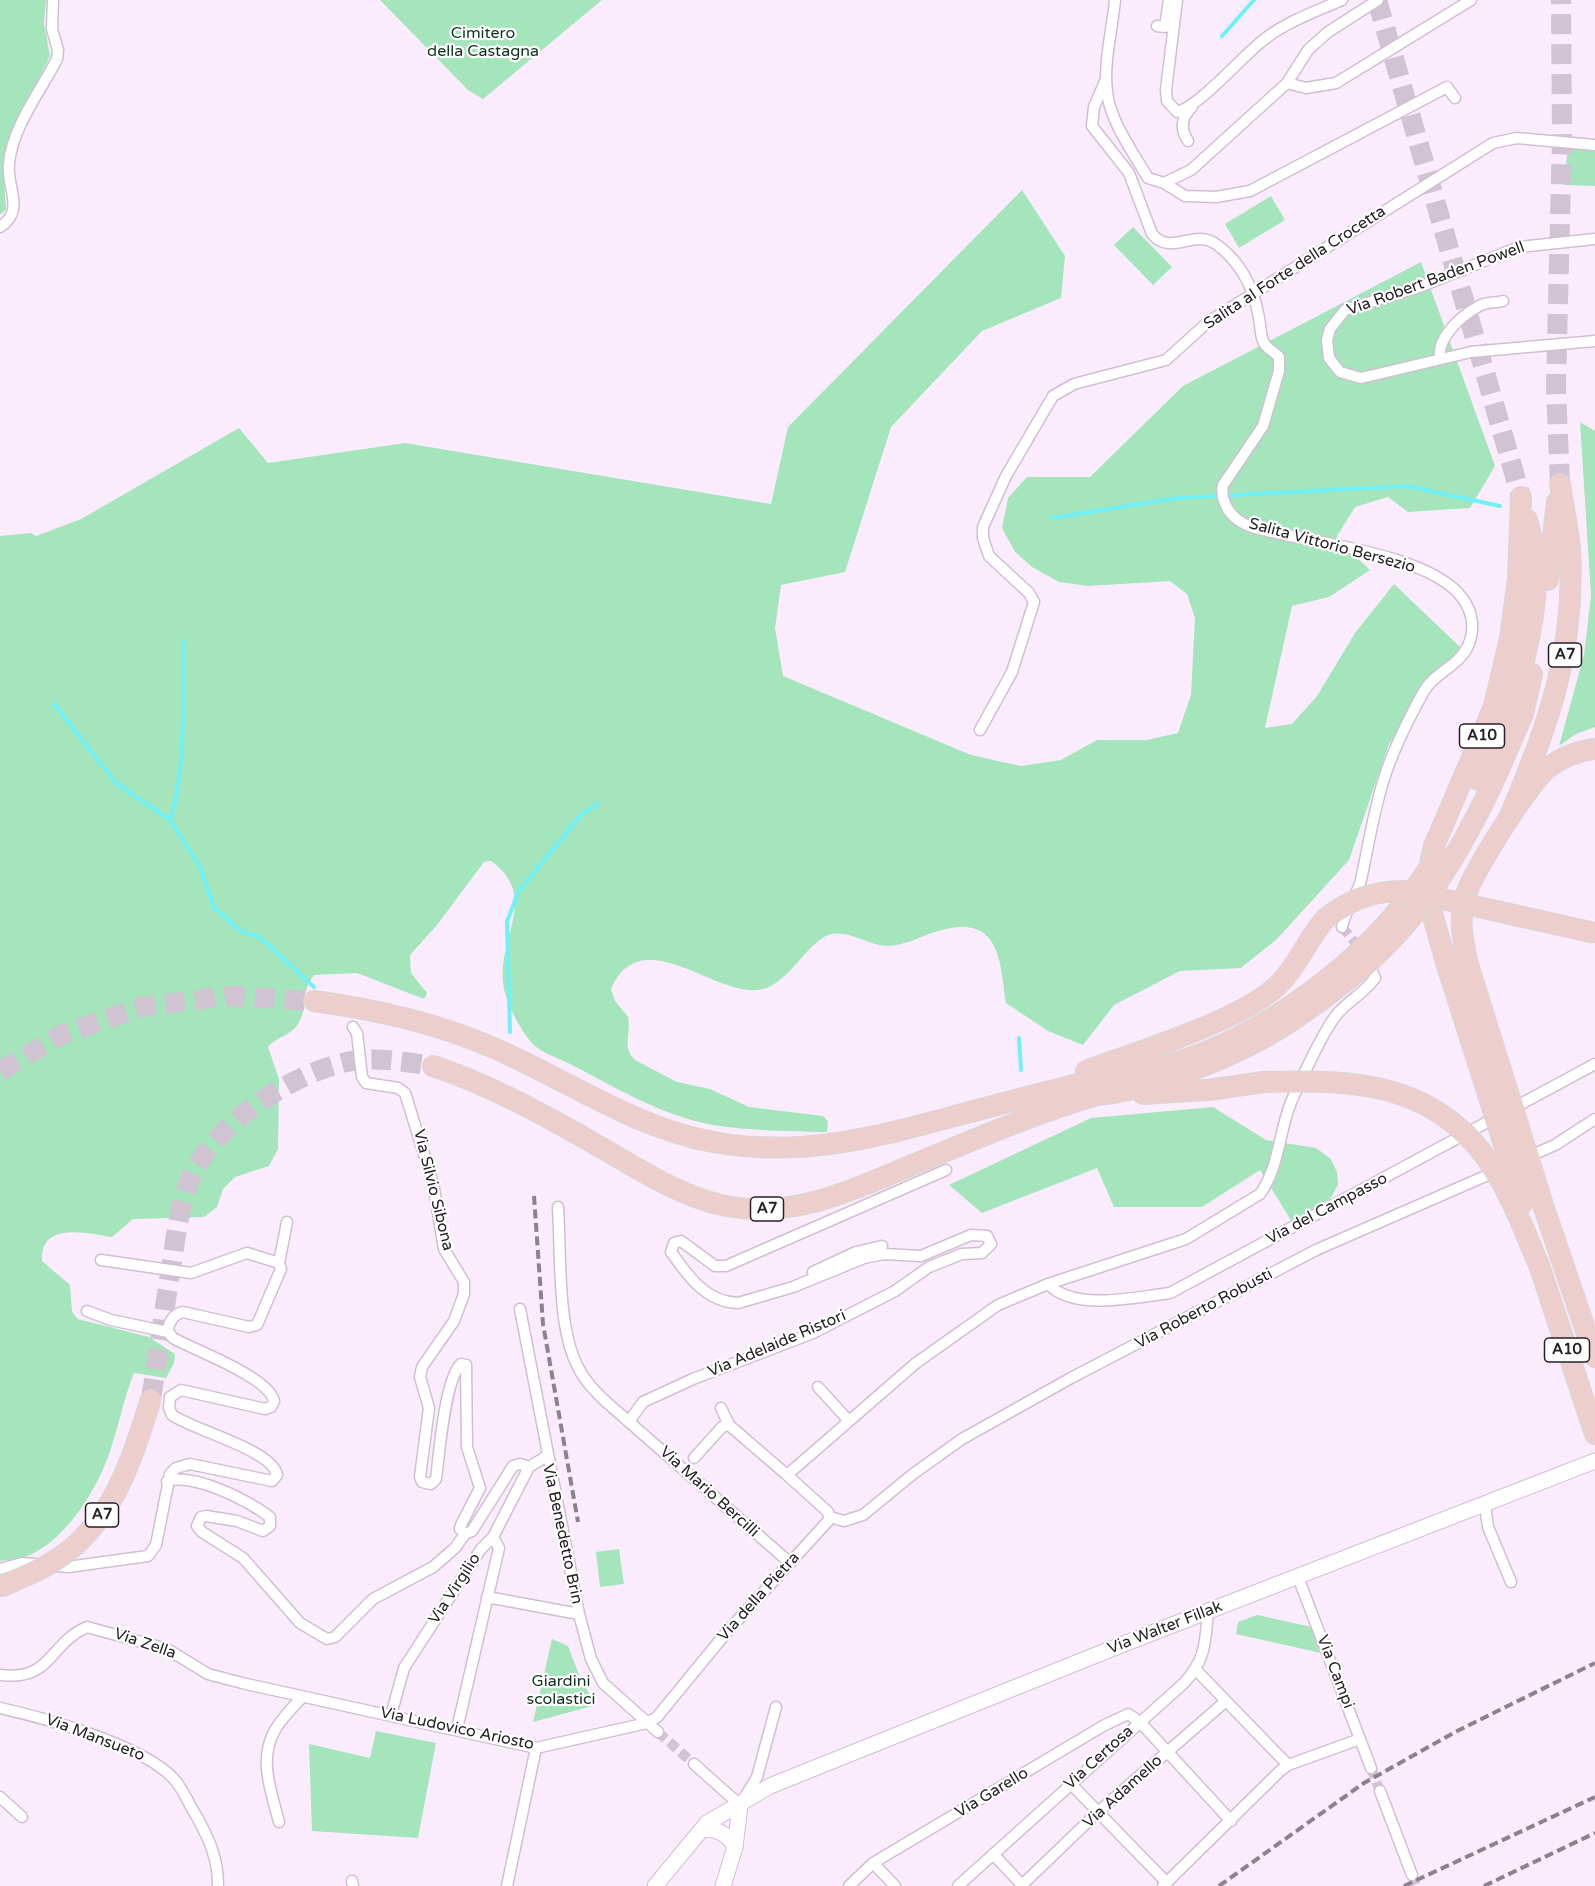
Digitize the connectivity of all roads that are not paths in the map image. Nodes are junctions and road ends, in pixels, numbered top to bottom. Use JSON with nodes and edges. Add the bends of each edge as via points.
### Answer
{"nodes":[{"id":1,"x":53,"y":0,"type":"edge"},
{"id":2,"x":1115,"y":0,"type":"edge"},
{"id":3,"x":1169,"y":0,"type":"edge"},
{"id":4,"x":1177,"y":0,"type":"edge"},
{"id":5,"x":1342,"y":0,"type":"edge"},
{"id":6,"x":1378,"y":0,"type":"edge"},
{"id":7,"x":1471,"y":0,"type":"edge"},
{"id":8,"x":1157,"y":26,"type":"dead end"},
{"id":9,"x":1106,"y":79,"type":"junction"},
{"id":10,"x":1287,"y":82,"type":"junction"},
{"id":11,"x":1455,"y":98,"type":"dead end"},
{"id":12,"x":1192,"y":107,"type":"junction"},
{"id":13,"x":1188,"y":141,"type":"dead end"},
{"id":14,"x":1595,"y":145,"type":"edge"},
{"id":15,"x":1164,"y":183,"type":"junction"},
{"id":16,"x":0,"y":227,"type":"edge"},
{"id":17,"x":1595,"y":239,"type":"edge"},
{"id":18,"x":1254,"y":294,"type":"junction"},
{"id":19,"x":1503,"y":302,"type":"dead end"},
{"id":20,"x":1595,"y":341,"type":"edge"},
{"id":21,"x":1440,"y":358,"type":"junction"},
{"id":22,"x":1521,"y":497,"type":"joint"},
{"id":23,"x":980,"y":730,"type":"dead end"},
{"id":24,"x":1595,"y":749,"type":"edge"},
{"id":25,"x":1509,"y":818,"type":"junction"},
{"id":26,"x":1334,"y":923,"type":"junction"},
{"id":27,"x":1595,"y":933,"type":"edge"},
{"id":28,"x":1364,"y":961,"type":"junction"},
{"id":29,"x":314,"y":1001,"type":"tunnel mouth"},
{"id":30,"x":353,"y":1027,"type":"dead end"},
{"id":31,"x":1595,"y":1064,"type":"edge"},
{"id":32,"x":433,"y":1066,"type":"tunnel mouth"},
{"id":33,"x":1113,"y":1093,"type":"junction"},
{"id":34,"x":1003,"y":1103,"type":"junction"},
{"id":35,"x":1595,"y":1119,"type":"edge"},
{"id":36,"x":946,"y":1170,"type":"dead end"},
{"id":37,"x":558,"y":1207,"type":"dead end"},
{"id":38,"x":287,"y":1222,"type":"dead end"},
{"id":39,"x":882,"y":1246,"type":"dead end"},
{"id":40,"x":101,"y":1260,"type":"dead end"},
{"id":41,"x":279,"y":1263,"type":"junction"},
{"id":42,"x":1539,"y":1265,"type":"junction"},
{"id":43,"x":1048,"y":1284,"type":"junction"},
{"id":44,"x":769,"y":1292,"type":"junction"},
{"id":45,"x":520,"y":1309,"type":"dead end"},
{"id":46,"x":87,"y":1311,"type":"dead end"},
{"id":47,"x":168,"y":1332,"type":"junction"},
{"id":48,"x":1595,"y":1358,"type":"edge"},
{"id":49,"x":818,"y":1387,"type":"dead end"},
{"id":50,"x":151,"y":1399,"type":"tunnel mouth"},
{"id":51,"x":721,"y":1408,"type":"dead end"},
{"id":52,"x":630,"y":1420,"type":"junction"},
{"id":53,"x":848,"y":1420,"type":"junction"},
{"id":54,"x":729,"y":1425,"type":"junction"},
{"id":55,"x":1595,"y":1434,"type":"edge"},
{"id":56,"x":547,"y":1456,"type":"junction"},
{"id":57,"x":694,"y":1458,"type":"dead end"},
{"id":58,"x":1595,"y":1461,"type":"edge"},
{"id":59,"x":529,"y":1467,"type":"junction"},
{"id":60,"x":787,"y":1475,"type":"junction"},
{"id":61,"x":167,"y":1481,"type":"junction"},
{"id":62,"x":1485,"y":1504,"type":"junction"},
{"id":63,"x":830,"y":1517,"type":"junction"},
{"id":64,"x":465,"y":1534,"type":"junction"},
{"id":65,"x":493,"y":1537,"type":"junction"},
{"id":66,"x":789,"y":1562,"type":"junction"},
{"id":67,"x":0,"y":1569,"type":"edge"},
{"id":68,"x":1298,"y":1577,"type":"junction"},
{"id":69,"x":1511,"y":1582,"type":"dead end"},
{"id":70,"x":0,"y":1587,"type":"edge"},
{"id":71,"x":487,"y":1597,"type":"junction"},
{"id":72,"x":1208,"y":1612,"type":"junction"},
{"id":73,"x":579,"y":1614,"type":"junction"},
{"id":74,"x":1196,"y":1670,"type":"junction"},
{"id":75,"x":0,"y":1675,"type":"edge"},
{"id":76,"x":302,"y":1696,"type":"junction"},
{"id":77,"x":1226,"y":1701,"type":"junction"},
{"id":78,"x":776,"y":1707,"type":"dead end"},
{"id":79,"x":0,"y":1708,"type":"edge"},
{"id":80,"x":391,"y":1716,"type":"junction"},
{"id":81,"x":1140,"y":1722,"type":"junction"},
{"id":82,"x":647,"y":1723,"type":"junction"},
{"id":83,"x":457,"y":1729,"type":"junction"},
{"id":84,"x":658,"y":1732,"type":"tunnel mouth"},
{"id":85,"x":1360,"y":1739,"type":"junction"},
{"id":86,"x":536,"y":1748,"type":"junction"},
{"id":87,"x":1166,"y":1753,"type":"junction"},
{"id":88,"x":694,"y":1764,"type":"tunnel mouth"},
{"id":89,"x":1288,"y":1765,"type":"junction"},
{"id":90,"x":1371,"y":1768,"type":"tunnel mouth"},
{"id":91,"x":1071,"y":1784,"type":"junction"},
{"id":92,"x":1380,"y":1791,"type":"tunnel mouth"},
{"id":93,"x":0,"y":1797,"type":"edge"},
{"id":94,"x":740,"y":1805,"type":"junction"},
{"id":95,"x":1098,"y":1812,"type":"junction"},
{"id":96,"x":22,"y":1817,"type":"dead end"},
{"id":97,"x":1231,"y":1821,"type":"junction"},
{"id":98,"x":279,"y":1822,"type":"dead end"},
{"id":99,"x":701,"y":1830,"type":"junction"},
{"id":100,"x":735,"y":1847,"type":"junction"},
{"id":101,"x":993,"y":1854,"type":"junction"},
{"id":102,"x":873,"y":1863,"type":"junction"},
{"id":103,"x":1412,"y":1875,"type":"tunnel mouth"},
{"id":104,"x":1165,"y":1884,"type":"edge"},
{"id":105,"x":218,"y":1886,"type":"edge"},
{"id":106,"x":507,"y":1886,"type":"edge"},
{"id":107,"x":655,"y":1886,"type":"edge"},
{"id":108,"x":723,"y":1886,"type":"edge"},
{"id":109,"x":849,"y":1886,"type":"edge"},
{"id":110,"x":895,"y":1886,"type":"edge"},
{"id":111,"x":958,"y":1886,"type":"edge"},
{"id":112,"x":1022,"y":1886,"type":"edge"}],
"edges":[{"from":1,"to":16,"type":"street","via":[[57,59],[19,131],[8,170],[14,212]]},
{"from":2,"to":9,"type":"street"},
{"from":3,"to":8,"type":"street","via":[[1165,27]]},
{"from":4,"to":12,"type":"street","via":[[1167,66],[1167,101],[1177,112]]},
{"from":5,"to":12,"type":"street","via":[[1266,37]]},
{"from":6,"to":10,"type":"street","via":[[1328,32],[1308,50]]},
{"from":7,"to":10,"type":"street","via":[[1336,83],[1306,88]]},
{"from":9,"to":15,"type":"street","via":[[1117,123],[1148,178]]},
{"from":9,"to":18,"type":"street","name":"Salita Vittorio Bersezio","via":[[1092,119],[1095,130],[1129,173],[1143,214],[1158,241],[1176,245],[1197,238],[1216,245],[1238,267]]},
{"from":10,"to":15,"type":"street","via":[[1191,170]]},
{"from":11,"to":15,"type":"street","via":[[1448,87],[1250,191],[1216,197],[1185,196]]},
{"from":12,"to":13,"type":"street","via":[[1183,122],[1182,131]]},
{"from":14,"to":18,"type":"street","name":"Salita al Forte della Crocetta","via":[[1517,138],[1493,143]]},
{"from":17,"to":21,"type":"street","name":"Via Robert Baden Powell","via":[[1547,242],[1506,252],[1422,286],[1349,308],[1336,318],[1328,334],[1331,363],[1340,372],[1356,378]]},
{"from":18,"to":23,"type":"street","name":"Salita al Forte della Crocetta","via":[[1208,322],[1166,360],[1074,384],[1053,396],[1006,476],[983,527],[989,556],[1034,602],[1012,672]]},
{"from":18,"to":26,"type":"street","name":"Salita Vittorio Bersezio","via":[[1263,342],[1276,353],[1280,366],[1263,426],[1223,485],[1227,509],[1239,521],[1256,528],[1415,565],[1461,596],[1473,624],[1468,646],[1454,665],[1429,683],[1392,755],[1360,884]]},
{"from":19,"to":21,"type":"street","via":[[1479,306],[1460,322],[1440,343]]},
{"from":20,"to":21,"type":"street","name":"Via Robert Baden Powell"},
{"from":22,"to":34,"type":"highway","number":"A7","bridge":true,"via":[[1536,558],[1534,615],[1509,708],[1485,766],[1438,855],[1386,923],[1343,965],[1242,1034],[1171,1064]]},
{"from":22,"to":42,"type":"highway","number":"A10","bridge":true,"via":[[1518,579],[1510,638],[1494,706],[1434,846],[1427,877],[1432,913],[1447,966],[1521,1196]]},
{"from":24,"to":25,"type":"highway","via":[[1557,762],[1537,780]]},
{"from":25,"to":28,"type":"highway","number":"A7","bridge":true,"via":[[1556,697],[1565,653],[1570,547],[1560,484],[1545,615],[1523,714],[1472,828],[1423,903]]},
{"from":25,"to":48,"type":"highway","number":"A10","bridge":true,"via":[[1464,899],[1462,936],[1544,1208]]},
{"from":26,"to":27,"type":"highway","number":"A7","bridge":true,"via":[[1346,904],[1364,896],[1407,891]]},
{"from":26,"to":34,"type":"highway","number":"A7","via":[[1313,933],[1290,972],[1262,998],[1203,1026]]},
{"from":28,"to":33,"type":"highway","number":"A7","via":[[1326,997],[1245,1048],[1175,1076]]},
{"from":28,"to":43,"type":"street","via":[[1375,978],[1337,1014],[1328,1029],[1290,1104],[1274,1164],[1260,1194],[1186,1239]]},
{"from":29,"to":34,"type":"highway","number":"A7","via":[[391,1013],[454,1032],[658,1128],[712,1142],[763,1148],[827,1146],[907,1131]]},
{"from":30,"to":64,"type":"street","name":"Via Silvio Sibona","via":[[366,1083],[398,1088],[405,1093],[434,1184],[444,1249],[464,1282],[454,1321],[422,1367],[420,1377],[429,1408],[420,1477],[427,1484],[436,1479],[454,1372],[461,1364],[466,1365],[467,1448],[480,1488],[461,1525]]},
{"from":31,"to":43,"type":"street","name":"Via del Campasso","via":[[1170,1293],[1095,1301],[1059,1293]]},
{"from":32,"to":33,"type":"highway","number":"A7","via":[[513,1099],[678,1189],[730,1207],[762,1210],[817,1203],[848,1193],[991,1133],[1096,1095]]},
{"from":33,"to":42,"type":"highway","number":"A10","bridge":true,"via":[[1332,1080],[1365,1084],[1417,1101],[1446,1118],[1473,1142],[1497,1173]]},
{"from":35,"to":63,"type":"street","name":"Via Roberto Robusti","via":[[1555,1145],[1316,1250],[1071,1378],[962,1439],[863,1515],[844,1521]]},
{"from":36,"to":44,"type":"street","name":"Via Adelaide Ristori","via":[[726,1266],[715,1266],[681,1241],[671,1247],[693,1281],[713,1296],[738,1303]]},
{"from":37,"to":52,"type":"street","via":[[565,1332],[572,1355],[587,1383]]},
{"from":38,"to":41,"type":"street"},
{"from":39,"to":44,"type":"street","name":"Via Adelaide Ristori","via":[[856,1252]]},
{"from":40,"to":41,"type":"street","via":[[191,1273],[247,1253]]},
{"from":41,"to":47,"type":"street","via":[[281,1269],[257,1325],[249,1327],[183,1312],[174,1317]]},
{"from":42,"to":55,"type":"highway","number":"A10"},
{"from":43,"to":53,"type":"street","via":[[998,1305],[916,1363]]},
{"from":44,"to":52,"type":"street","name":"Via Adelaide Ristori","via":[[793,1287],[864,1258],[884,1254],[921,1256],[971,1235],[987,1236],[991,1244],[982,1253],[962,1254],[929,1267],[895,1291],[813,1333],[643,1402]]},
{"from":45,"to":56,"type":"street","name":"Via Benedetto Brin"},
{"from":46,"to":47,"type":"street"},
{"from":47,"to":61,"type":"street","via":[[183,1344],[243,1372],[268,1390],[274,1401],[265,1409],[181,1390],[170,1397],[172,1414],[259,1455],[275,1468],[277,1475],[272,1480],[189,1464],[176,1468]]},
{"from":49,"to":53,"type":"street"},
{"from":50,"to":70,"type":"highway","number":"A7","bridge":true,"via":[[124,1476],[92,1528],[54,1562]]},
{"from":51,"to":54,"type":"street"},
{"from":52,"to":66,"type":"street","name":"Via Mario Bercilli"},
{"from":53,"to":60,"type":"street"},
{"from":54,"to":57,"type":"street","via":[[722,1427]]},
{"from":54,"to":60,"type":"street"},
{"from":56,"to":59,"type":"street"},
{"from":56,"to":73,"type":"street","name":"Via Benedetto Brin"},
{"from":58,"to":62,"type":"main road","name":"Via Walter Fillak"},
{"from":59,"to":64,"type":"street","via":[[513,1467],[472,1531]]},
{"from":59,"to":65,"type":"street","name":"Via Virgilio"},
{"from":60,"to":63,"type":"street"},
{"from":61,"to":64,"type":"street","via":[[182,1479],[220,1490],[249,1502],[270,1517],[270,1526],[263,1531],[237,1521],[206,1516],[201,1517],[197,1526],[243,1558],[300,1623],[327,1639],[373,1599],[443,1559]]},
{"from":61,"to":67,"type":"street","via":[[156,1545],[148,1556],[68,1567],[22,1563]]},
{"from":62,"to":68,"type":"main road","name":"Via Walter Fillak"},
{"from":62,"to":69,"type":"street","via":[[1488,1527]]},
{"from":63,"to":66,"type":"street","name":"Via della Pietra"},
{"from":65,"to":71,"type":"street","via":[[499,1548]]},
{"from":65,"to":80,"type":"street","name":"Via Virgilio","via":[[481,1549],[404,1668]]},
{"from":66,"to":82,"type":"street","name":"Via della Pietra","via":[[657,1717]]},
{"from":68,"to":72,"type":"main road","name":"Via Walter Fillak"},
{"from":68,"to":85,"type":"street","name":"Via Campi"},
{"from":71,"to":73,"type":"street"},
{"from":71,"to":83,"type":"street"},
{"from":72,"to":74,"type":"street","name":"Via Certosa","via":[[1205,1650]]},
{"from":72,"to":94,"type":"main road","name":"Via Walter Fillak","via":[[770,1786]]},
{"from":73,"to":82,"type":"street","name":"Via Benedetto Brin","via":[[603,1683]]},
{"from":74,"to":77,"type":"street"},
{"from":74,"to":81,"type":"street","name":"Via Certosa"},
{"from":75,"to":76,"type":"street","name":"Via Zella","via":[[29,1675],[71,1636],[87,1627],[167,1649],[208,1674]]},
{"from":76,"to":80,"type":"street","name":"Via Ludovico Ariosto"},
{"from":76,"to":98,"type":"street","via":[[278,1725],[267,1749],[267,1769]]},
{"from":77,"to":87,"type":"street","name":"Via Adamello"},
{"from":77,"to":89,"type":"street"},
{"from":78,"to":94,"type":"street","via":[[757,1777]]},
{"from":79,"to":105,"type":"street","name":"Via Mansueto","via":[[34,1715],[153,1761],[176,1781],[213,1845]]},
{"from":80,"to":83,"type":"street","name":"Via Ludovico Ariosto"},
{"from":81,"to":87,"type":"street"},
{"from":81,"to":91,"type":"street","name":"Via Certosa"},
{"from":81,"to":102,"type":"street","name":"Via Garello","via":[[1128,1714],[1103,1726]]},
{"from":82,"to":84,"type":"street","name":"Via Benedetto Brin"},
{"from":82,"to":86,"type":"street","name":"Via Ludovico Ariosto"},
{"from":83,"to":86,"type":"street","name":"Via Ludovico Ariosto"},
{"from":85,"to":89,"type":"street"},
{"from":85,"to":90,"type":"street","name":"Via Campi"},
{"from":86,"to":106,"type":"street"},
{"from":87,"to":95,"type":"street","name":"Via Adamello"},
{"from":87,"to":97,"type":"street"},
{"from":88,"to":94,"type":"street"},
{"from":89,"to":97,"type":"street"},
{"from":91,"to":95,"type":"street"},
{"from":91,"to":101,"type":"street","name":"Via Certosa"},
{"from":92,"to":103,"type":"street"},
{"from":93,"to":96,"type":"street"},
{"from":94,"to":99,"type":"main road","name":"Via Walter Fillak","via":[[718,1815]]},
{"from":94,"to":100,"type":"main road"},
{"from":95,"to":104,"type":"street"},
{"from":95,"to":112,"type":"street","name":"Via Adamello"},
{"from":97,"to":104,"type":"street"},
{"from":99,"to":100,"type":"main road","via":[[724,1834]]},
{"from":99,"to":107,"type":"main road","name":"Via Walter Fillak"},
{"from":100,"to":108,"type":"main road"},
{"from":101,"to":111,"type":"street","name":"Via Certosa"},
{"from":101,"to":112,"type":"street"},
{"from":102,"to":109,"type":"street","name":"Via Garello"},
{"from":102,"to":110,"type":"street"}]}
